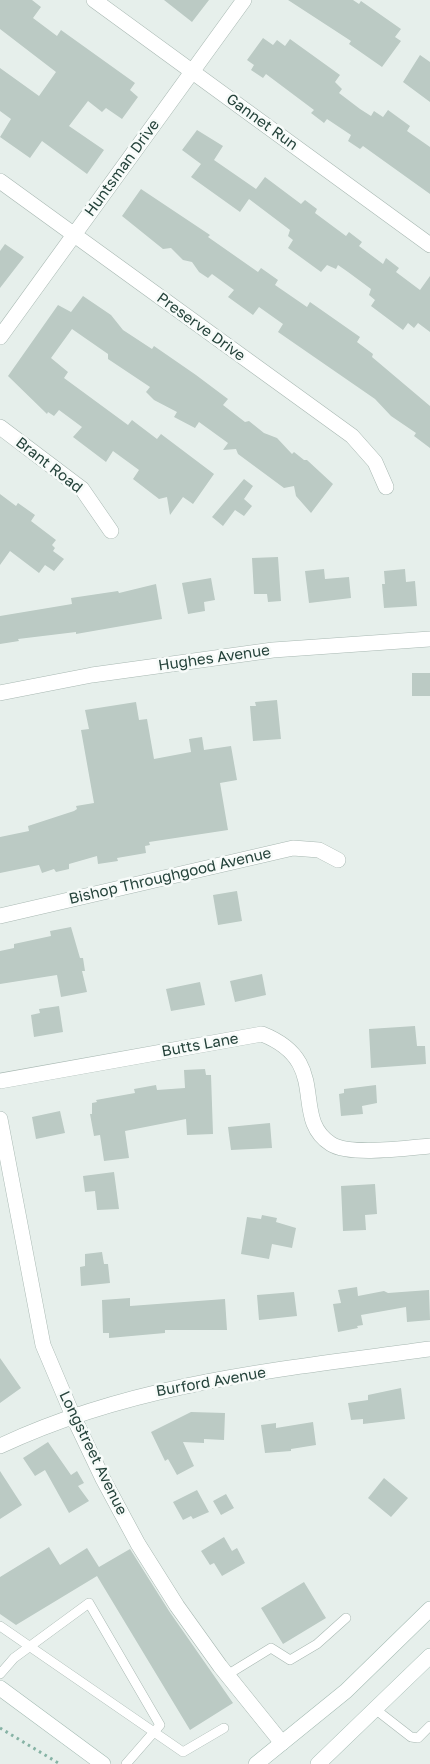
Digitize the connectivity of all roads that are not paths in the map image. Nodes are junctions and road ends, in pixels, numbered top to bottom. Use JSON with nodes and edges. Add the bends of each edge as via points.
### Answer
{"nodes":[{"id":1,"x":94,"y":0,"type":"edge"},
{"id":2,"x":244,"y":0,"type":"edge"},
{"id":3,"x":192,"y":72,"type":"junction"},
{"id":4,"x":0,"y":180,"type":"edge"},
{"id":5,"x":74,"y":234,"type":"junction"},
{"id":6,"x":430,"y":245,"type":"edge"},
{"id":7,"x":0,"y":337,"type":"edge"},
{"id":8,"x":0,"y":427,"type":"edge"},
{"id":9,"x":386,"y":487,"type":"dead end"},
{"id":10,"x":111,"y":531,"type":"dead end"},
{"id":11,"x":430,"y":638,"type":"edge"},
{"id":12,"x":0,"y":693,"type":"edge"},
{"id":13,"x":338,"y":860,"type":"dead end"},
{"id":14,"x":0,"y":916,"type":"edge"},
{"id":15,"x":0,"y":1081,"type":"edge"},
{"id":16,"x":0,"y":1119,"type":"edge"},
{"id":17,"x":430,"y":1146,"type":"edge"},
{"id":18,"x":430,"y":1349,"type":"edge"},
{"id":19,"x":73,"y":1416,"type":"junction"},
{"id":20,"x":0,"y":1446,"type":"edge"},
{"id":21,"x":430,"y":1609,"type":"edge"},
{"id":22,"x":346,"y":1618,"type":"dead end"},
{"id":23,"x":0,"y":1626,"type":"edge"},
{"id":24,"x":29,"y":1646,"type":"junction"},
{"id":25,"x":430,"y":1656,"type":"edge"},
{"id":26,"x":0,"y":1674,"type":"edge"},
{"id":27,"x":227,"y":1675,"type":"junction"},
{"id":28,"x":0,"y":1688,"type":"edge"},
{"id":29,"x":375,"y":1709,"type":"junction"},
{"id":30,"x":430,"y":1726,"type":"edge"},
{"id":31,"x":224,"y":1728,"type":"dead end"},
{"id":32,"x":154,"y":1733,"type":"junction"},
{"id":33,"x":282,"y":1743,"type":"junction"},
{"id":34,"x":104,"y":1764,"type":"edge"},
{"id":35,"x":126,"y":1764,"type":"edge"},
{"id":36,"x":256,"y":1764,"type":"edge"},
{"id":37,"x":318,"y":1764,"type":"edge"}],
"edges":[{"from":1,"to":3,"type":"street","name":"Gannet Run"},
{"from":2,"to":3,"type":"street","name":"Huntsman Drive"},
{"from":3,"to":5,"type":"street","name":"Huntsman Drive"},
{"from":3,"to":6,"type":"street","name":"Gannet Run"},
{"from":4,"to":5,"type":"street","name":"Preserve Drive"},
{"from":5,"to":7,"type":"street","name":"Huntsman Drive"},
{"from":5,"to":9,"type":"street","name":"Preserve Drive","via":[[352,436],[375,462]]},
{"from":8,"to":10,"type":"street","name":"Brant Road","via":[[82,489]]},
{"from":11,"to":12,"type":"street","name":"Hughes Avenue","via":[[273,650],[92,675]]},
{"from":13,"to":14,"type":"street","name":"Bishop Throughgood Avenue","via":[[319,850],[293,848]]},
{"from":15,"to":17,"type":"street","name":"Butts Lane","via":[[262,1034],[284,1044],[302,1066],[315,1129],[332,1145],[361,1151]]},
{"from":16,"to":19,"type":"street","name":"Longstreet Avenue","via":[[43,1345]]},
{"from":18,"to":19,"type":"street","name":"Burford Avenue","via":[[172,1387]]},
{"from":19,"to":20,"type":"street","name":"Burford Avenue"},
{"from":19,"to":27,"type":"street","name":"Longstreet Avenue","via":[[138,1544],[177,1606]]},
{"from":21,"to":33,"type":"street","via":[[346,1691]]},
{"from":22,"to":27,"type":"lane","via":[[317,1644],[290,1660],[271,1648]]},
{"from":23,"to":24,"type":"lane"},
{"from":24,"to":26,"type":"lane"},
{"from":24,"to":32,"type":"lane"},
{"from":24,"to":32,"type":"lane","via":[[89,1603],[160,1725]]},
{"from":25,"to":29,"type":"street"},
{"from":27,"to":33,"type":"street","name":"Longstreet Avenue"},
{"from":28,"to":34,"type":"street"},
{"from":29,"to":30,"type":"lane","via":[[411,1737],[418,1738]]},
{"from":29,"to":37,"type":"street"},
{"from":31,"to":32,"type":"lane","via":[[183,1752]]},
{"from":32,"to":35,"type":"lane"},
{"from":33,"to":36,"type":"street"}]}
